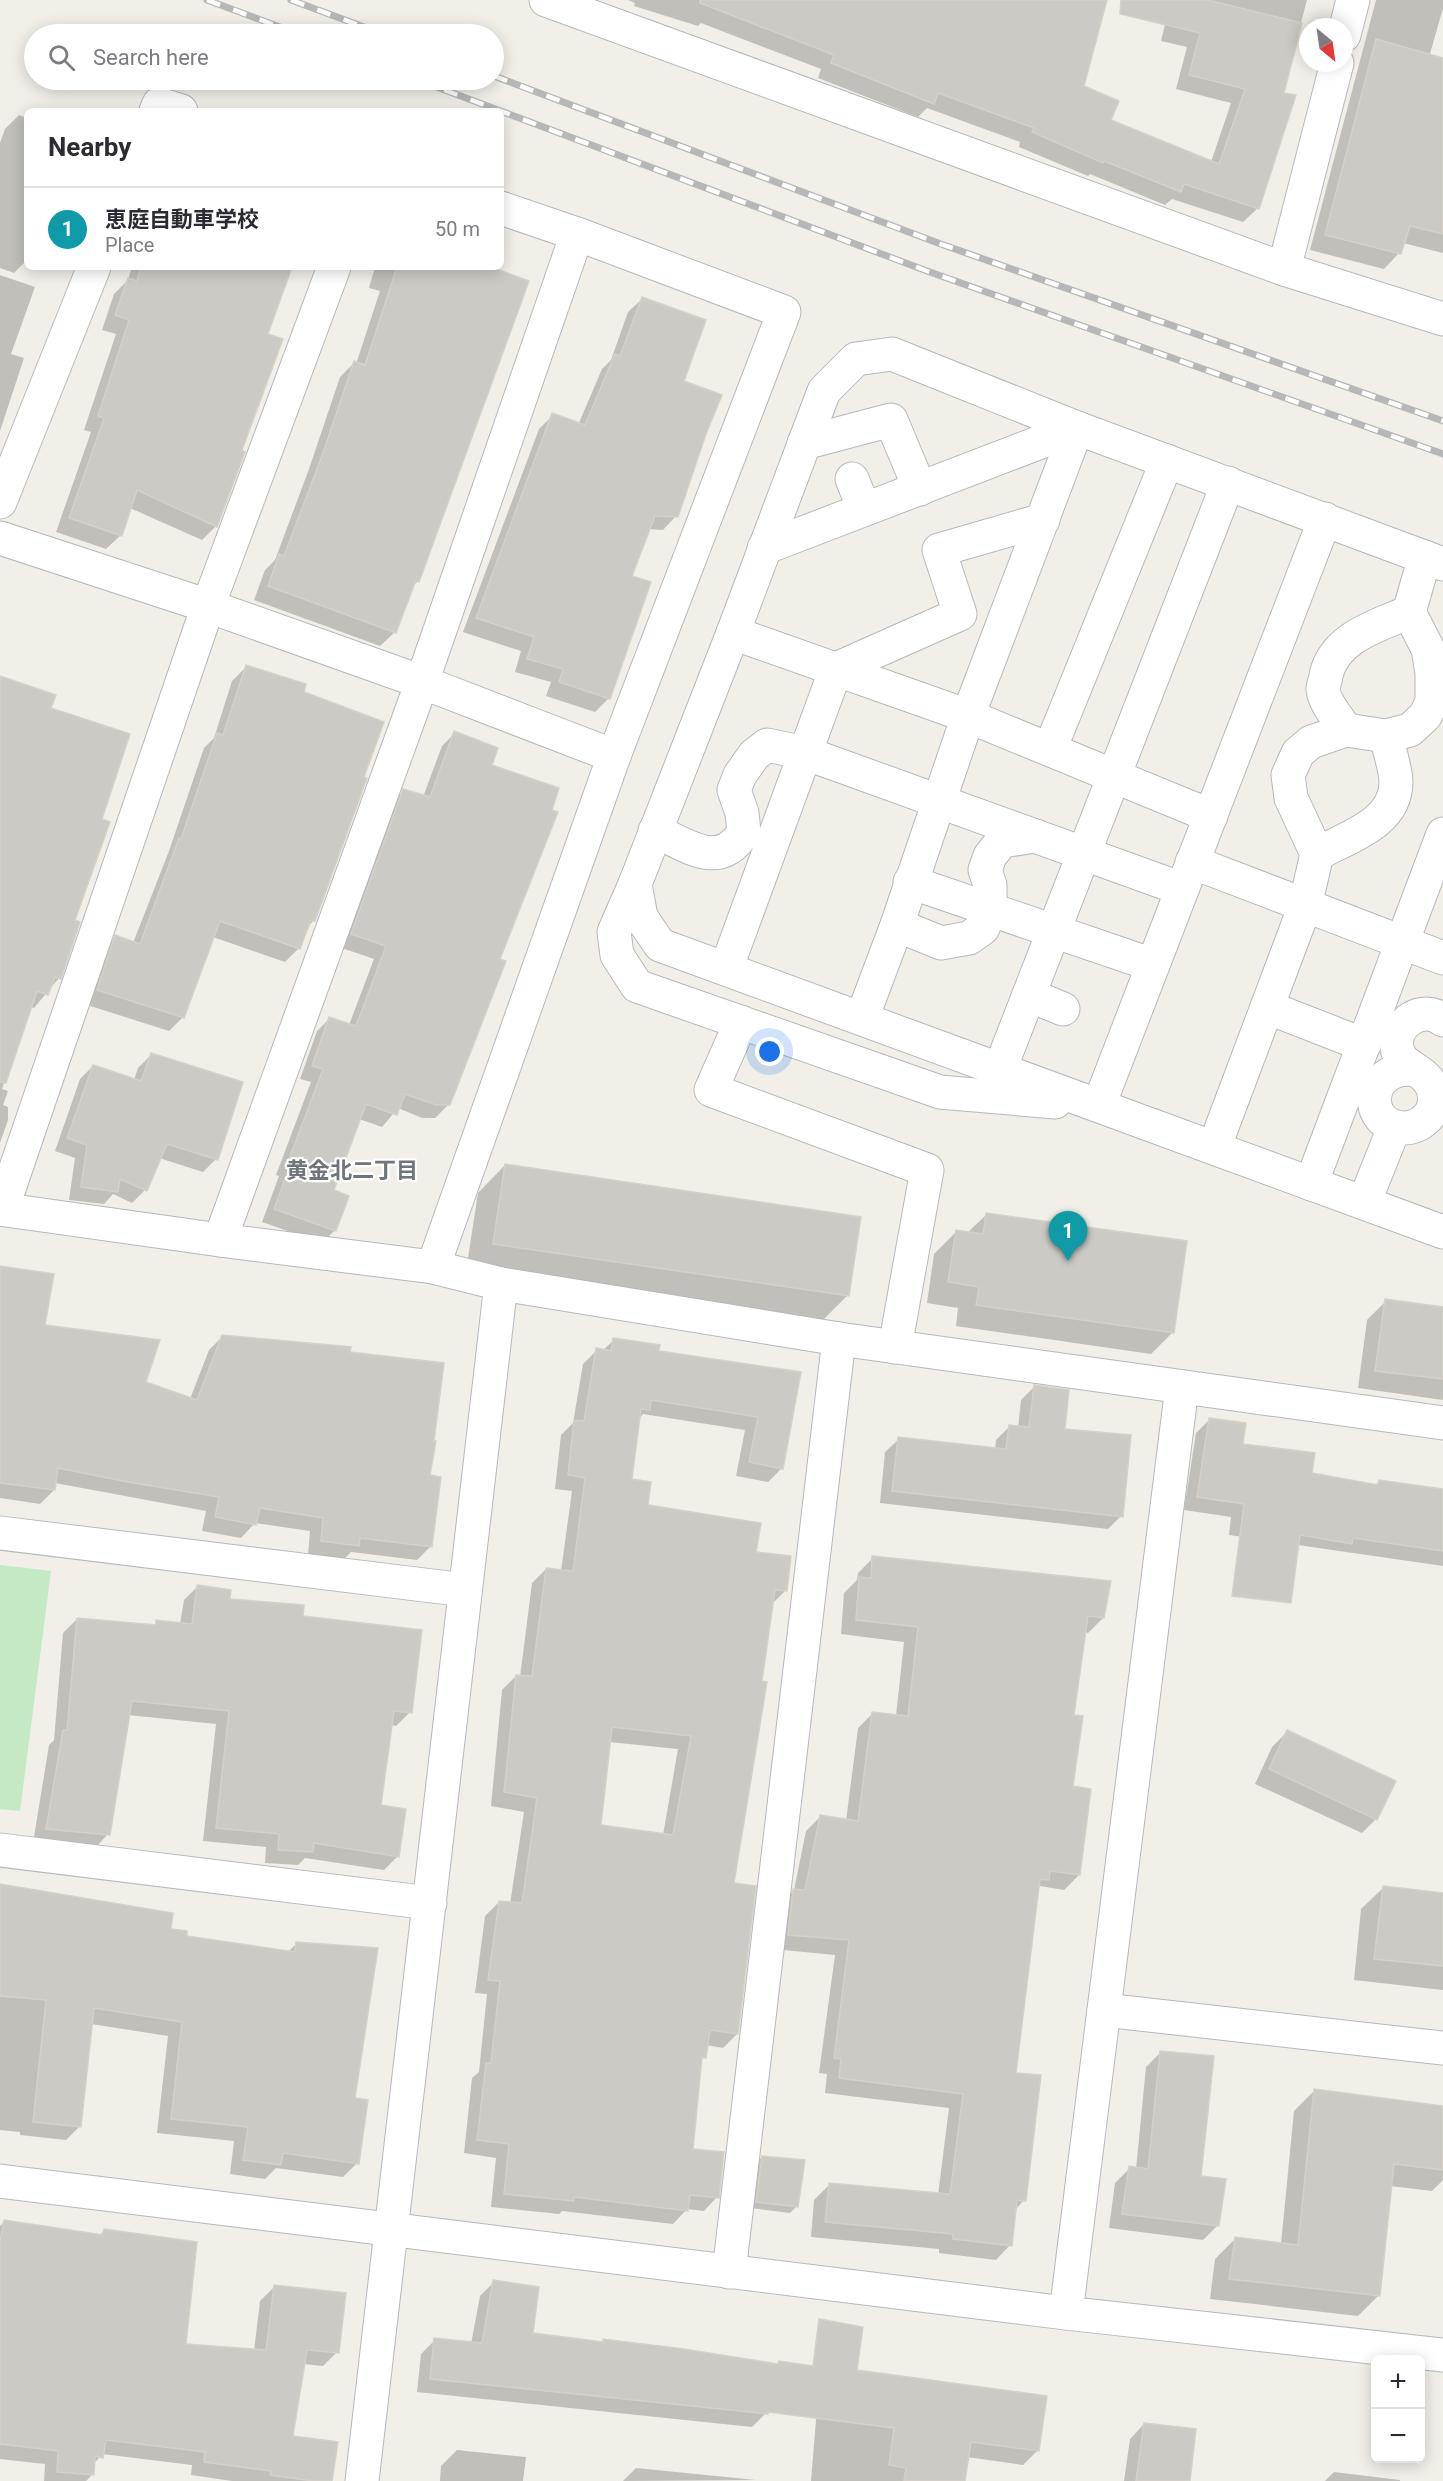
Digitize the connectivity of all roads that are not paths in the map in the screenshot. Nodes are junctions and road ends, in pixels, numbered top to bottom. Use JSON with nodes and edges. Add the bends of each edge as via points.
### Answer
{"nodes":[{"id":1,"x":546,"y":0,"type":"edge"},
{"id":2,"x":1335,"y":72,"type":"edge"},
{"id":3,"x":504,"y":209,"type":"edge"},
{"id":4,"x":577,"y":234,"type":"junction"},
{"id":5,"x":1284,"y":269,"type":"junction"},
{"id":6,"x":93,"y":270,"type":"edge"},
{"id":7,"x":333,"y":270,"type":"edge"},
{"id":8,"x":1443,"y":319,"type":"edge"},
{"id":9,"x":1077,"y":428,"type":"junction"},
{"id":10,"x":804,"y":443,"type":"junction"},
{"id":11,"x":1167,"y":461,"type":"junction"},
{"id":12,"x":852,"y":479,"type":"dead end"},
{"id":13,"x":1228,"y":483,"type":"junction"},
{"id":14,"x":920,"y":489,"type":"junction"},
{"id":15,"x":0,"y":502,"type":"edge"},
{"id":16,"x":864,"y":509,"type":"junction"},
{"id":17,"x":1325,"y":519,"type":"junction"},
{"id":18,"x":1042,"y":520,"type":"junction"},
{"id":19,"x":0,"y":538,"type":"edge"},
{"id":20,"x":764,"y":548,"type":"junction"},
{"id":21,"x":1434,"y":560,"type":"edge"},
{"id":22,"x":208,"y":606,"type":"junction"},
{"id":23,"x":1408,"y":612,"type":"junction"},
{"id":24,"x":733,"y":633,"type":"junction"},
{"id":25,"x":836,"y":669,"type":"junction"},
{"id":26,"x":422,"y":682,"type":"junction"},
{"id":27,"x":968,"y":716,"type":"junction"},
{"id":28,"x":1346,"y":730,"type":"junction"},
{"id":29,"x":1386,"y":736,"type":"junction"},
{"id":30,"x":1050,"y":749,"type":"junction"},
{"id":31,"x":805,"y":753,"type":"junction"},
{"id":32,"x":614,"y":756,"type":"junction"},
{"id":33,"x":1115,"y":776,"type":"junction"},
{"id":34,"x":939,"y":801,"type":"junction"},
{"id":35,"x":1211,"y":816,"type":"junction"},
{"id":36,"x":655,"y":831,"type":"junction"},
{"id":37,"x":1443,"y":834,"type":"edge"},
{"id":38,"x":1036,"y":836,"type":"junction"},
{"id":39,"x":1084,"y":854,"type":"junction"},
{"id":40,"x":1317,"y":854,"type":"junction"},
{"id":41,"x":1187,"y":875,"type":"junction"},
{"id":42,"x":910,"y":882,"type":"junction"},
{"id":43,"x":635,"y":884,"type":"junction"},
{"id":44,"x":1305,"y":906,"type":"junction"},
{"id":45,"x":990,"y":909,"type":"junction"},
{"id":46,"x":897,"y":926,"type":"junction"},
{"id":47,"x":1054,"y":932,"type":"junction"},
{"id":48,"x":1403,"y":943,"type":"junction"},
{"id":49,"x":1443,"y":958,"type":"edge"},
{"id":50,"x":1153,"y":965,"type":"junction"},
{"id":51,"x":726,"y":969,"type":"junction"},
{"id":52,"x":1029,"y":995,"type":"junction"},
{"id":53,"x":1267,"y":1007,"type":"junction"},
{"id":54,"x":1063,"y":1009,"type":"dead end"},
{"id":55,"x":1441,"y":1012,"type":"edge"},
{"id":56,"x":862,"y":1018,"type":"junction"},
{"id":57,"x":741,"y":1022,"type":"junction"},
{"id":58,"x":1364,"y":1045,"type":"junction"},
{"id":59,"x":1000,"y":1069,"type":"junction"},
{"id":60,"x":1426,"y":1069,"type":"edge"},
{"id":61,"x":1099,"y":1105,"type":"junction"},
{"id":62,"x":1394,"y":1128,"type":"junction"},
{"id":63,"x":1214,"y":1148,"type":"junction"},
{"id":64,"x":1311,"y":1184,"type":"junction"},
{"id":65,"x":1364,"y":1203,"type":"junction"},
{"id":66,"x":1,"y":1209,"type":"edge"},
{"id":67,"x":1443,"y":1232,"type":"edge"},
{"id":68,"x":220,"y":1240,"type":"junction"},
{"id":69,"x":433,"y":1267,"type":"junction"},
{"id":70,"x":501,"y":1284,"type":"junction"},
{"id":71,"x":839,"y":1339,"type":"junction"},
{"id":72,"x":895,"y":1347,"type":"junction"},
{"id":73,"x":1182,"y":1387,"type":"junction"},
{"id":74,"x":1443,"y":1423,"type":"edge"},
{"id":75,"x":0,"y":1533,"type":"edge"},
{"id":76,"x":465,"y":1590,"type":"junction"},
{"id":77,"x":0,"y":1850,"type":"edge"},
{"id":78,"x":430,"y":1903,"type":"junction"},
{"id":79,"x":1104,"y":2010,"type":"junction"},
{"id":80,"x":1443,"y":2048,"type":"edge"},
{"id":81,"x":0,"y":2181,"type":"edge"},
{"id":82,"x":392,"y":2231,"type":"junction"},
{"id":83,"x":729,"y":2272,"type":"junction"},
{"id":84,"x":1066,"y":2313,"type":"junction"},
{"id":85,"x":1443,"y":2355,"type":"edge"},
{"id":86,"x":362,"y":2481,"type":"edge"}],
"edges":[{"from":1,"to":5,"type":"street"},
{"from":2,"to":5,"type":"street"},
{"from":3,"to":4,"type":"street"},
{"from":4,"to":26,"type":"street"},
{"from":4,"to":32,"type":"street","via":[[784,312]]},
{"from":5,"to":8,"type":"street"},
{"from":6,"to":15,"type":"street"},
{"from":7,"to":22,"type":"street"},
{"from":9,"to":10,"type":"street","via":[[892,354],[855,358],[824,391]]},
{"from":9,"to":11,"type":"street"},
{"from":9,"to":14,"type":"street"},
{"from":9,"to":18,"type":"street"},
{"from":10,"to":14,"type":"street","via":[[891,420]]},
{"from":10,"to":20,"type":"street"},
{"from":11,"to":13,"type":"street"},
{"from":11,"to":30,"type":"street"},
{"from":12,"to":16,"type":"street"},
{"from":13,"to":17,"type":"street"},
{"from":13,"to":33,"type":"street"},
{"from":14,"to":16,"type":"street"},
{"from":16,"to":20,"type":"street"},
{"from":17,"to":21,"type":"street"},
{"from":17,"to":35,"type":"street"},
{"from":18,"to":25,"type":"street","via":[[939,550],[960,614]]},
{"from":18,"to":27,"type":"street"},
{"from":19,"to":22,"type":"street"},
{"from":20,"to":24,"type":"street"},
{"from":21,"to":23,"type":"street"},
{"from":22,"to":26,"type":"street"},
{"from":22,"to":66,"type":"street"},
{"from":23,"to":28,"type":"street","via":[[1341,645],[1328,669],[1323,690]]},
{"from":23,"to":29,"type":"street","via":[[1428,649],[1432,702],[1425,717],[1410,730]]},
{"from":24,"to":25,"type":"street"},
{"from":24,"to":36,"type":"street"},
{"from":25,"to":27,"type":"street"},
{"from":25,"to":31,"type":"street"},
{"from":26,"to":32,"type":"street"},
{"from":26,"to":68,"type":"street"},
{"from":27,"to":30,"type":"street"},
{"from":27,"to":34,"type":"street"},
{"from":28,"to":29,"type":"street"},
{"from":28,"to":40,"type":"street","via":[[1311,742],[1298,753],[1288,775],[1290,798]]},
{"from":29,"to":40,"type":"street","via":[[1396,781],[1393,801],[1376,823]]},
{"from":30,"to":33,"type":"street"},
{"from":31,"to":34,"type":"street"},
{"from":31,"to":36,"type":"street","via":[[766,745],[754,755],[734,790],[744,832],[735,847],[718,854],[700,851]]},
{"from":31,"to":51,"type":"street"},
{"from":32,"to":69,"type":"street"},
{"from":33,"to":35,"type":"street"},
{"from":33,"to":39,"type":"street"},
{"from":34,"to":38,"type":"street"},
{"from":34,"to":42,"type":"street"},
{"from":35,"to":41,"type":"street"},
{"from":36,"to":43,"type":"street"},
{"from":37,"to":48,"type":"street"},
{"from":38,"to":39,"type":"street"},
{"from":38,"to":45,"type":"street","via":[[1002,841],[990,856],[986,870]]},
{"from":39,"to":41,"type":"street"},
{"from":39,"to":47,"type":"street"},
{"from":40,"to":44,"type":"street"},
{"from":41,"to":44,"type":"street"},
{"from":41,"to":50,"type":"street"},
{"from":42,"to":45,"type":"street"},
{"from":42,"to":46,"type":"street"},
{"from":43,"to":51,"type":"street","via":[[641,916],[660,945]]},
{"from":43,"to":57,"type":"street","via":[[614,933],[616,956],[637,986]]},
{"from":44,"to":48,"type":"street"},
{"from":44,"to":53,"type":"street"},
{"from":45,"to":46,"type":"street","via":[[982,928],[969,938],[941,943]]},
{"from":45,"to":47,"type":"street"},
{"from":46,"to":56,"type":"street"},
{"from":47,"to":50,"type":"street"},
{"from":47,"to":52,"type":"street"},
{"from":48,"to":49,"type":"street"},
{"from":48,"to":58,"type":"street"},
{"from":50,"to":61,"type":"street"},
{"from":51,"to":56,"type":"street"},
{"from":52,"to":54,"type":"street"},
{"from":52,"to":59,"type":"street"},
{"from":53,"to":58,"type":"street"},
{"from":53,"to":63,"type":"street"},
{"from":55,"to":60,"type":"street","via":[[1414,1016],[1398,1034],[1397,1047],[1402,1059]]},
{"from":56,"to":59,"type":"street"},
{"from":57,"to":61,"type":"street","via":[[940,1092]]},
{"from":57,"to":72,"type":"street","via":[[711,1090],[927,1170]]},
{"from":58,"to":64,"type":"street"},
{"from":59,"to":61,"type":"street"},
{"from":60,"to":62,"type":"street","via":[[1434,1087],[1435,1105],[1427,1120],[1412,1128]]},
{"from":60,"to":62,"type":"street","via":[[1398,1068],[1377,1084],[1376,1110]]},
{"from":61,"to":63,"type":"street"},
{"from":62,"to":65,"type":"street"},
{"from":63,"to":64,"type":"street"},
{"from":64,"to":65,"type":"street"},
{"from":65,"to":67,"type":"street"},
{"from":66,"to":68,"type":"street"},
{"from":68,"to":69,"type":"street"},
{"from":69,"to":70,"type":"street"},
{"from":70,"to":71,"type":"street"},
{"from":70,"to":76,"type":"street"},
{"from":71,"to":72,"type":"street"},
{"from":71,"to":83,"type":"street"},
{"from":72,"to":73,"type":"street"},
{"from":73,"to":74,"type":"street"},
{"from":73,"to":79,"type":"street"},
{"from":75,"to":76,"type":"street"},
{"from":76,"to":78,"type":"street"},
{"from":77,"to":78,"type":"street"},
{"from":78,"to":82,"type":"street"},
{"from":79,"to":80,"type":"street"},
{"from":79,"to":84,"type":"street"},
{"from":81,"to":82,"type":"street"},
{"from":82,"to":83,"type":"street"},
{"from":82,"to":86,"type":"street"},
{"from":83,"to":84,"type":"street"},
{"from":84,"to":85,"type":"street"}]}
